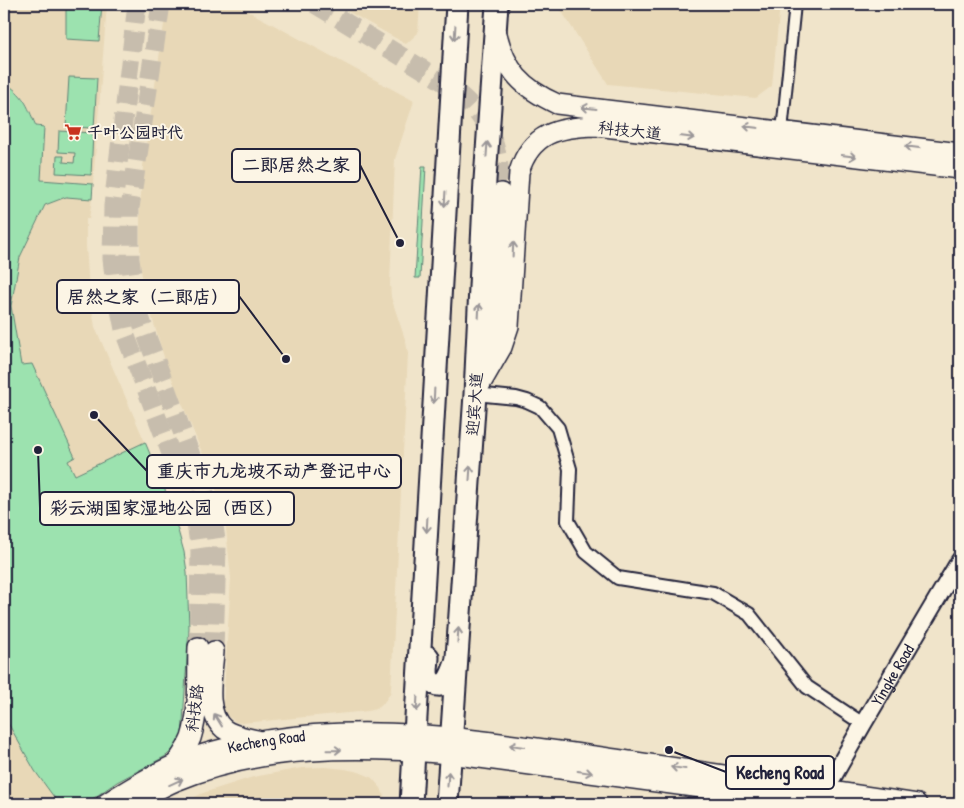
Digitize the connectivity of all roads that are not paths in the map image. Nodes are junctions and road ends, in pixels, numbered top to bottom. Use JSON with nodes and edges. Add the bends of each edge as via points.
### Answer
{"nodes":[{"id":1,"x":457,"y":4,"type":"edge"},
{"id":2,"x":497,"y":4,"type":"edge"},
{"id":3,"x":795,"y":4,"type":"edge"},
{"id":4,"x":495,"y":28,"type":"junction"},
{"id":5,"x":782,"y":131,"type":"junction"},
{"id":6,"x":960,"y":153,"type":"edge"},
{"id":7,"x":960,"y":169,"type":"edge"},
{"id":8,"x":501,"y":193,"type":"tunnel mouth"},
{"id":9,"x":491,"y":368,"type":"junction"},
{"id":10,"x":475,"y":394,"type":"junction"},
{"id":11,"x":426,"y":555,"type":"junction"},
{"id":12,"x":960,"y":560,"type":"edge"},
{"id":13,"x":456,"y":661,"type":"junction"},
{"id":14,"x":862,"y":724,"type":"junction"},
{"id":15,"x":260,"y":741,"type":"junction"},
{"id":16,"x":415,"y":742,"type":"junction"},
{"id":17,"x":451,"y":745,"type":"junction"},
{"id":18,"x":174,"y":765,"type":"junction"},
{"id":19,"x":823,"y":797,"type":"edge"},
{"id":20,"x":105,"y":804,"type":"edge"},
{"id":21,"x":132,"y":804,"type":"edge"},
{"id":22,"x":411,"y":804,"type":"edge"},
{"id":23,"x":447,"y":804,"type":"edge"},
{"id":24,"x":916,"y":804,"type":"edge"}],
"edges":[{"from":1,"to":11,"type":"highway","one_way":true},
{"from":2,"to":4,"type":"highway","name":"迎宾大道"},
{"from":3,"to":5,"type":"street"},
{"from":5,"to":4,"type":"main road","name":"科技大道","one_way":true,"via":[[556,104],[535,93],[512,73]]},
{"from":10,"to":4,"type":"highway","name":"迎宾大道","one_way":true},
{"from":6,"to":5,"type":"main road","name":"科技大道","one_way":true},
{"from":9,"to":7,"type":"main road","name":"科技大道","one_way":true,"via":[[509,326],[519,172],[530,148],[552,132],[596,126]]},
{"from":8,"to":9,"type":"main road","name":"科技大道"},
{"from":9,"to":10,"type":"main road","name":"科技大道"},
{"from":13,"to":10,"type":"highway","name":"迎宾大道","one_way":true},
{"from":10,"to":14,"type":"street","via":[[527,401],[540,407],[558,428],[570,469],[568,521],[586,552],[618,578],[713,593],[749,614],[807,687]]},
{"from":11,"to":13,"type":"highway","via":[[431,590],[429,680],[435,685],[446,683]]},
{"from":11,"to":16,"type":"highway","one_way":true},
{"from":12,"to":14,"type":"street","name":"Yingke Road"},
{"from":13,"to":17,"type":"highway","name":"迎宾大道"},
{"from":14,"to":19,"type":"street","name":"Yingke Road"},
{"from":15,"to":16,"type":"main road","name":"Kecheng Road","via":[[352,732]]},
{"from":15,"to":18,"type":"main road","name":"Kecheng Road"},
{"from":15,"to":18,"type":"main road","name":"科技路","one_way":true,"via":[[228,732],[216,718],[206,649],[192,731],[187,747]]},
{"from":16,"to":17,"type":"main road","name":"Kecheng Road"},
{"from":21,"to":16,"type":"main road","name":"Kecheng Road","one_way":true,"via":[[175,782],[221,765],[309,751]]},
{"from":16,"to":22,"type":"highway"},
{"from":17,"to":19,"type":"main road","name":"Kecheng Road"},
{"from":23,"to":17,"type":"highway","name":"迎宾大道","one_way":true},
{"from":18,"to":20,"type":"main road","name":"Kecheng Road"},
{"from":19,"to":24,"type":"main road","name":"Kecheng Road"}]}
